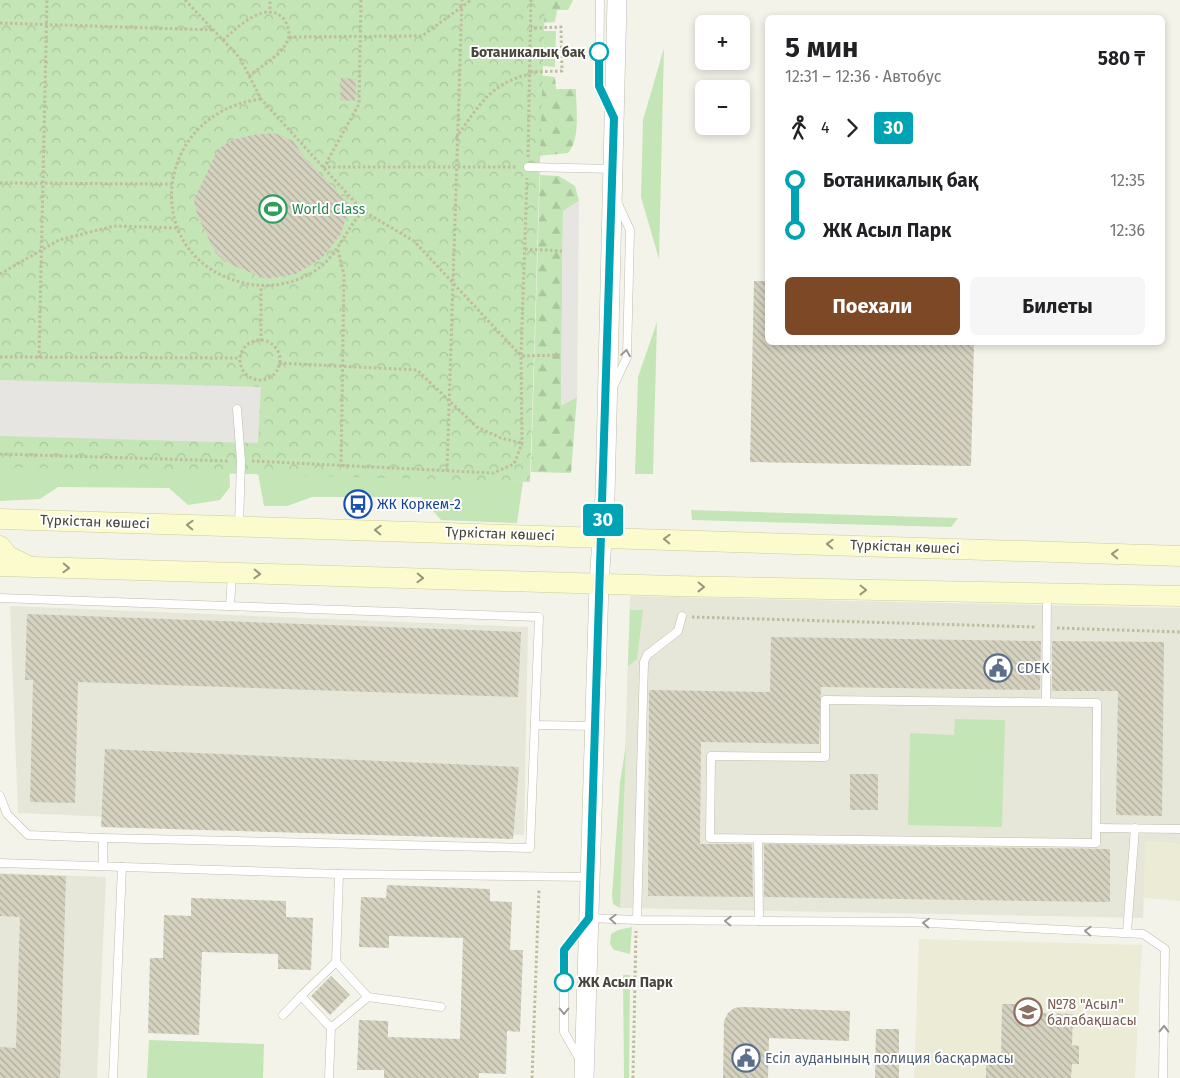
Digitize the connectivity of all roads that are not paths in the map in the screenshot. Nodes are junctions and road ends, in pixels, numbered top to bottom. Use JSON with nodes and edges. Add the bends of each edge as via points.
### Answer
{"nodes":[{"id":1,"x":600,"y":0,"type":"edge"},
{"id":2,"x":617,"y":0,"type":"edge"},
{"id":3,"x":626,"y":0,"type":"edge"},
{"id":4,"x":616,"y":27,"type":"junction"},
{"id":5,"x":614,"y":118,"type":"junction"},
{"id":6,"x":528,"y":167,"type":"road end"},
{"id":7,"x":613,"y":169,"type":"junction"},
{"id":8,"x":237,"y":409,"type":"dead end"},
{"id":9,"x":0,"y":519,"type":"edge"},
{"id":10,"x":22,"y":520,"type":"junction"},
{"id":11,"x":239,"y":526,"type":"junction"},
{"id":12,"x":0,"y":534,"type":"edge"},
{"id":13,"x":602,"y":537,"type":"junction"},
{"id":14,"x":0,"y":546,"type":"edge"},
{"id":15,"x":1180,"y":556,"type":"edge"},
{"id":16,"x":0,"y":566,"type":"edge"},
{"id":17,"x":29,"y":567,"type":"junction"},
{"id":18,"x":232,"y":573,"type":"junction"},
{"id":19,"x":599,"y":583,"type":"junction"},
{"id":20,"x":1047,"y":594,"type":"junction"},
{"id":21,"x":1180,"y":596,"type":"edge"},
{"id":22,"x":0,"y":598,"type":"edge"},
{"id":23,"x":230,"y":606,"type":"junction"},
{"id":24,"x":682,"y":616,"type":"road end"},
{"id":25,"x":1046,"y":702,"type":"junction"},
{"id":26,"x":535,"y":725,"type":"junction"},
{"id":27,"x":595,"y":726,"type":"junction"},
{"id":28,"x":0,"y":796,"type":"edge"},
{"id":29,"x":1096,"y":828,"type":"junction"},
{"id":30,"x":1135,"y":828,"type":"junction"},
{"id":31,"x":1180,"y":829,"type":"edge"},
{"id":32,"x":103,"y":838,"type":"junction"},
{"id":33,"x":758,"y":839,"type":"junction"},
{"id":34,"x":0,"y":863,"type":"edge"},
{"id":35,"x":103,"y":866,"type":"junction"},
{"id":36,"x":122,"y":867,"type":"junction"},
{"id":37,"x":339,"y":874,"type":"junction"},
{"id":38,"x":590,"y":877,"type":"junction"},
{"id":39,"x":589,"y":918,"type":"junction"},
{"id":40,"x":759,"y":922,"type":"junction"},
{"id":41,"x":636,"y":924,"type":"junction"},
{"id":42,"x":1127,"y":932,"type":"junction"},
{"id":43,"x":336,"y":962,"type":"junction"},
{"id":44,"x":301,"y":996,"type":"junction"},
{"id":45,"x":368,"y":997,"type":"junction"},
{"id":46,"x":441,"y":1007,"type":"dead end"},
{"id":47,"x":283,"y":1014,"type":"dead end"},
{"id":48,"x":331,"y":1028,"type":"junction"},
{"id":49,"x":584,"y":1072,"type":"edge"},
{"id":50,"x":113,"y":1078,"type":"edge"},
{"id":51,"x":329,"y":1078,"type":"edge"},
{"id":52,"x":1163,"y":1078,"type":"edge"}],
"edges":[{"from":1,"to":5,"type":"lane","via":[[599,86]]},
{"from":2,"to":4,"type":"street"},
{"from":3,"to":4,"type":"street"},
{"from":4,"to":5,"type":"street"},
{"from":5,"to":7,"type":"street"},
{"from":6,"to":7,"type":"lane"},
{"from":7,"to":13,"type":"street"},
{"from":8,"to":11,"type":"lane","via":[[241,461]]},
{"from":9,"to":10,"type":"main road","name":"Түркістан көшесі"},
{"from":11,"to":10,"type":"main road","name":"Түркістан көшесі","one_way":true},
{"from":10,"to":12,"type":"main road","via":[[8,524]]},
{"from":13,"to":11,"type":"main road","name":"Түркістан көшесі","one_way":true},
{"from":15,"to":13,"type":"main road","name":"Түркістан көшесі","one_way":true},
{"from":13,"to":19,"type":"street"},
{"from":14,"to":17,"type":"main road","via":[[8,556]]},
{"from":16,"to":17,"type":"main road"},
{"from":17,"to":18,"type":"main road","one_way":true},
{"from":18,"to":19,"type":"main road","one_way":true},
{"from":18,"to":23,"type":"lane"},
{"from":19,"to":20,"type":"main road","one_way":true},
{"from":19,"to":27,"type":"street"},
{"from":20,"to":21,"type":"main road"},
{"from":20,"to":25,"type":"lane"},
{"from":22,"to":23,"type":"lane"},
{"from":23,"to":26,"type":"lane","via":[[539,617]]},
{"from":24,"to":41,"type":"lane","via":[[678,631],[646,655],[644,662]]},
{"from":25,"to":29,"type":"lane","via":[[1097,703]]},
{"from":25,"to":33,"type":"lane","via":[[825,700],[825,757],[711,756],[710,838]]},
{"from":26,"to":27,"type":"lane"},
{"from":26,"to":32,"type":"lane","via":[[530,848]]},
{"from":27,"to":38,"type":"street"},
{"from":28,"to":32,"type":"lane","via":[[7,814],[28,835]]},
{"from":29,"to":30,"type":"lane"},
{"from":29,"to":33,"type":"lane","via":[[1096,843]]},
{"from":30,"to":31,"type":"lane"},
{"from":30,"to":42,"type":"lane"},
{"from":32,"to":35,"type":"lane"},
{"from":33,"to":40,"type":"lane"},
{"from":34,"to":35,"type":"lane"},
{"from":35,"to":36,"type":"lane"},
{"from":36,"to":37,"type":"lane"},
{"from":36,"to":50,"type":"lane"},
{"from":37,"to":38,"type":"lane"},
{"from":37,"to":43,"type":"lane"},
{"from":38,"to":39,"type":"street"},
{"from":41,"to":39,"type":"lane","one_way":true},
{"from":39,"to":49,"type":"street"},
{"from":40,"to":41,"type":"lane","one_way":true},
{"from":42,"to":40,"type":"lane","one_way":true,"via":[[910,922]]},
{"from":52,"to":42,"type":"lane","one_way":true,"via":[[1166,948],[1143,934]]},
{"from":43,"to":44,"type":"lane"},
{"from":43,"to":45,"type":"lane"},
{"from":44,"to":47,"type":"lane"},
{"from":44,"to":48,"type":"lane"},
{"from":45,"to":46,"type":"lane"},
{"from":45,"to":48,"type":"lane"},
{"from":48,"to":51,"type":"lane"}]}
